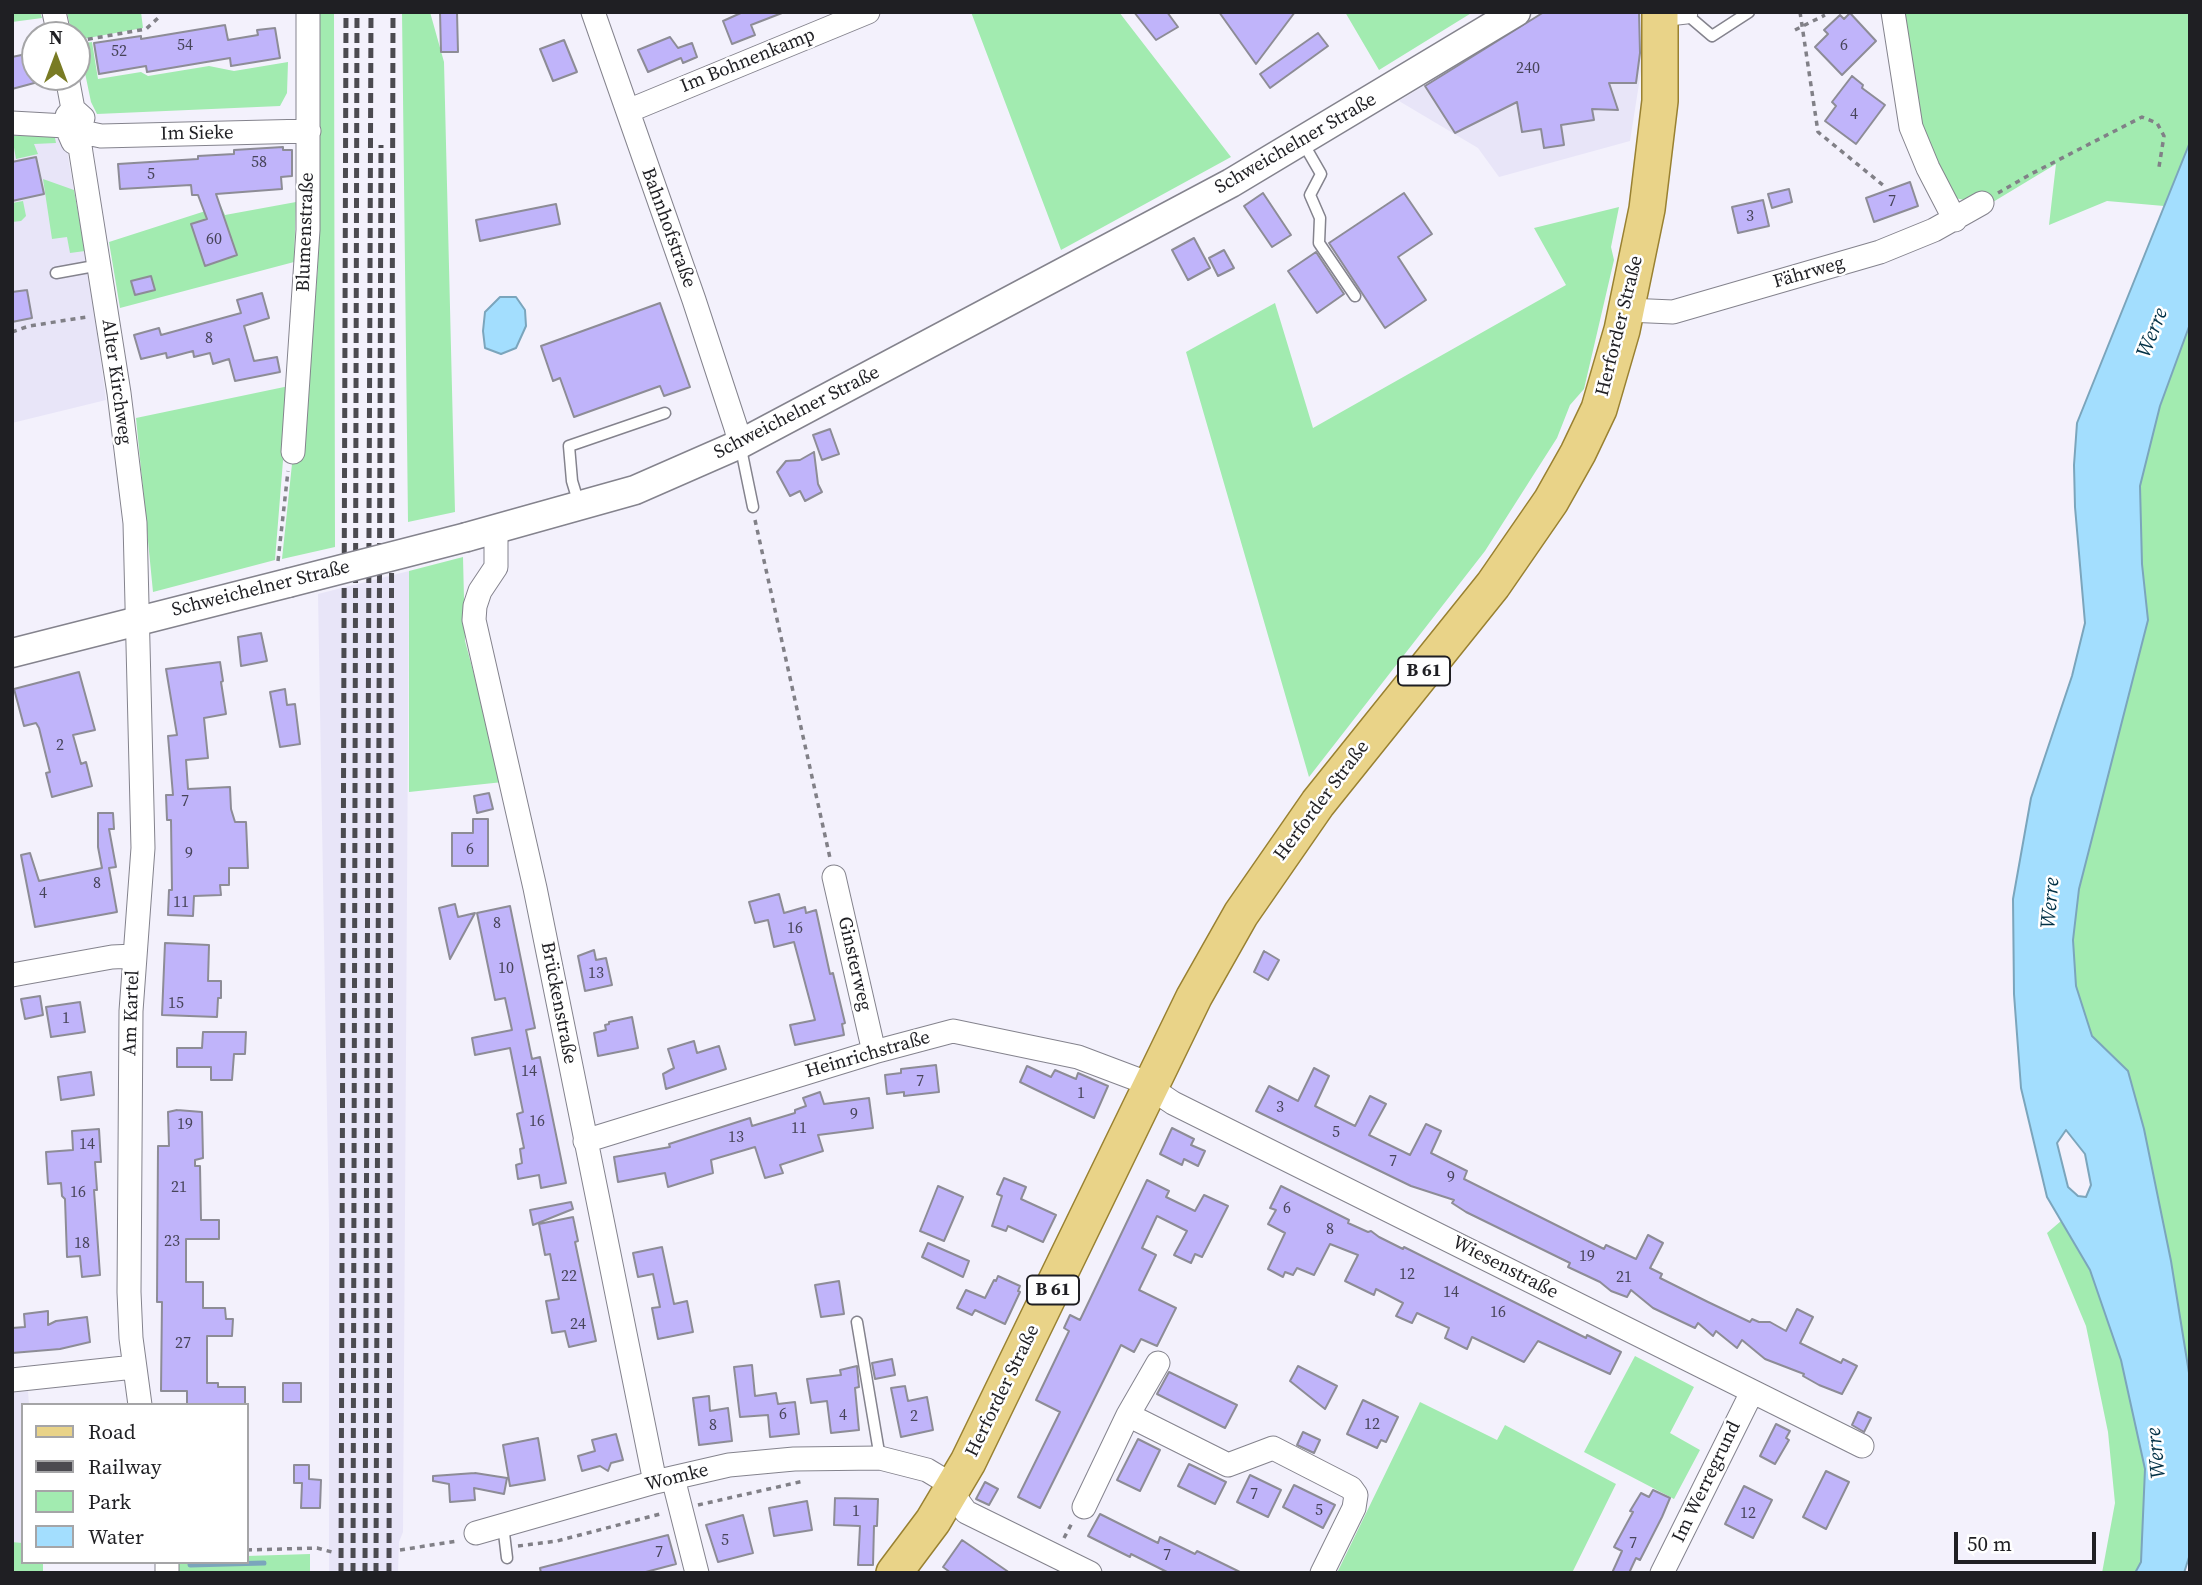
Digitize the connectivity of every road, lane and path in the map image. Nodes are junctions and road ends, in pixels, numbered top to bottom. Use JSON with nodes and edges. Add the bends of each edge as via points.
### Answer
{"nodes":[{"id":1,"x":308,"y":12,"type":"edge"},
{"id":2,"x":593,"y":12,"type":"edge"},
{"id":3,"x":868,"y":12,"type":"edge"},
{"id":4,"x":1516,"y":12,"type":"edge"},
{"id":5,"x":1749,"y":12,"type":"edge"},
{"id":6,"x":1800,"y":12,"type":"edge"},
{"id":7,"x":1893,"y":12,"type":"edge"},
{"id":8,"x":1673,"y":13,"type":"edge"},
{"id":9,"x":1825,"y":15,"type":"dead end"},
{"id":10,"x":159,"y":18,"type":"dead end"},
{"id":11,"x":1802,"y":27,"type":"junction"},
{"id":12,"x":1796,"y":30,"type":"dead end"},
{"id":13,"x":91,"y":39,"type":"edge"},
{"id":14,"x":70,"y":91,"type":"edge"},
{"id":15,"x":628,"y":111,"type":"junction"},
{"id":16,"x":12,"y":123,"type":"edge"},
{"id":17,"x":77,"y":128,"type":"junction"},
{"id":18,"x":309,"y":131,"type":"junction"},
{"id":19,"x":1302,"y":141,"type":"junction"},
{"id":20,"x":2159,"y":167,"type":"dead end"},
{"id":21,"x":1884,"y":186,"type":"dead end"},
{"id":22,"x":1982,"y":203,"type":"joint"},
{"id":23,"x":1955,"y":220,"type":"junction"},
{"id":24,"x":100,"y":265,"type":"junction"},
{"id":25,"x":56,"y":273,"type":"dead end"},
{"id":26,"x":1355,"y":296,"type":"dead end"},
{"id":27,"x":1627,"y":310,"type":"junction"},
{"id":28,"x":107,"y":314,"type":"junction"},
{"id":29,"x":12,"y":332,"type":"edge"},
{"id":30,"x":665,"y":413,"type":"dead end"},
{"id":31,"x":740,"y":444,"type":"junction"},
{"id":32,"x":293,"y":452,"type":"joint"},
{"id":33,"x":580,"y":507,"type":"junction"},
{"id":34,"x":753,"y":507,"type":"joint"},
{"id":35,"x":496,"y":530,"type":"junction"},
{"id":36,"x":283,"y":575,"type":"junction"},
{"id":37,"x":138,"y":620,"type":"junction"},
{"id":38,"x":12,"y":653,"type":"edge"},
{"id":39,"x":835,"y":877,"type":"joint"},
{"id":40,"x":134,"y":956,"type":"junction"},
{"id":41,"x":12,"y":975,"type":"edge"},
{"id":42,"x":874,"y":1052,"type":"junction"},
{"id":43,"x":1151,"y":1087,"type":"junction"},
{"id":44,"x":585,"y":1141,"type":"junction"},
{"id":45,"x":857,"y":1322,"type":"dead end"},
{"id":46,"x":1158,"y":1363,"type":"dead end"},
{"id":47,"x":134,"y":1367,"type":"junction"},
{"id":48,"x":12,"y":1380,"type":"edge"},
{"id":49,"x":1752,"y":1392,"type":"junction"},
{"id":50,"x":140,"y":1403,"type":"edge"},
{"id":51,"x":1128,"y":1415,"type":"junction"},
{"id":52,"x":1862,"y":1447,"type":"dead end"},
{"id":53,"x":880,"y":1458,"type":"junction"},
{"id":54,"x":664,"y":1480,"type":"junction"},
{"id":55,"x":952,"y":1491,"type":"junction"},
{"id":56,"x":1084,"y":1507,"type":"joint"},
{"id":57,"x":503,"y":1525,"type":"junction"},
{"id":58,"x":476,"y":1533,"type":"joint"},
{"id":59,"x":248,"y":1550,"type":"edge"},
{"id":60,"x":400,"y":1550,"type":"dead end"},
{"id":61,"x":332,"y":1552,"type":"dead end"},
{"id":62,"x":1056,"y":1556,"type":"junction"},
{"id":63,"x":507,"y":1558,"type":"dead end"},
{"id":64,"x":697,"y":1573,"type":"edge"},
{"id":65,"x":894,"y":1573,"type":"edge"},
{"id":66,"x":1090,"y":1573,"type":"edge"},
{"id":67,"x":1322,"y":1573,"type":"edge"},
{"id":68,"x":1662,"y":1573,"type":"edge"}],
"edges":[{"from":1,"to":18,"type":"street","name":"Blumenstraße"},
{"from":2,"to":15,"type":"street","name":"Bahnhofstraße"},
{"from":3,"to":15,"type":"street","name":"Im Bohnenkamp"},
{"from":4,"to":19,"type":"street","name":"Schweichelner Straße"},
{"from":5,"to":8,"type":"lane","via":[[1712,36]]},
{"from":6,"to":11,"type":"path"},
{"from":7,"to":23,"type":"street","via":[[1911,127]]},
{"from":8,"to":27,"type":"main road","name":"Herforder Straße","number":"B 61","via":[[1647,209]]},
{"from":9,"to":11,"type":"path"},
{"from":10,"to":13,"type":"path","via":[[146,29]]},
{"from":11,"to":12,"type":"path"},
{"from":11,"to":21,"type":"path","via":[[1818,132]]},
{"from":14,"to":17,"type":"street","name":"Alter Kirchweg"},
{"from":15,"to":31,"type":"street","name":"Bahnhofstraße"},
{"from":16,"to":17,"type":"street","name":"Im Sieke"},
{"from":17,"to":18,"type":"street","name":"Im Sieke","via":[[102,136]]},
{"from":17,"to":24,"type":"street","name":"Alter Kirchweg"},
{"from":18,"to":32,"type":"street","name":"Blumenstraße","via":[[308,230]]},
{"from":19,"to":26,"type":"lane","via":[[1321,174],[1310,195],[1320,218],[1319,243]]},
{"from":19,"to":31,"type":"street","name":"Schweichelner Straße"},
{"from":20,"to":22,"type":"path","via":[[2164,136],[2157,122],[2142,117]]},
{"from":22,"to":23,"type":"street","name":"Fährweg"},
{"from":23,"to":27,"type":"street","name":"Fährweg","via":[[1880,252],[1673,313]]},
{"from":24,"to":25,"type":"lane"},
{"from":24,"to":28,"type":"street","name":"Alter Kirchweg"},
{"from":27,"to":43,"type":"main road","name":"Herforder Straße","number":"B 61","via":[[1599,409],[1551,501],[1493,585],[1281,854],[1194,997]]},
{"from":28,"to":29,"type":"path"},
{"from":28,"to":37,"type":"street","name":"Alter Kirchweg","via":[[135,523]]},
{"from":30,"to":33,"type":"lane","via":[[569,446]]},
{"from":31,"to":33,"type":"street","name":"Schweichelner Straße","via":[[635,490]]},
{"from":31,"to":34,"type":"lane"},
{"from":32,"to":36,"type":"path"},
{"from":33,"to":35,"type":"street","name":"Schweichelner Straße"},
{"from":34,"to":39,"type":"path"},
{"from":35,"to":36,"type":"street","name":"Schweichelner Straße","bridge":true},
{"from":35,"to":44,"type":"street","name":"Brückenstraße","via":[[496,567],[480,591],[474,620],[535,888]]},
{"from":36,"to":37,"type":"street","name":"Schweichelner Straße"},
{"from":37,"to":38,"type":"street","name":"Schweichelner Straße"},
{"from":37,"to":40,"type":"street","name":"Am Kartel","via":[[143,848]]},
{"from":39,"to":42,"type":"street","name":"Ginsterweg"},
{"from":40,"to":41,"type":"street"},
{"from":40,"to":47,"type":"street","name":"Am Kartel","via":[[129,1104],[129,1292]]},
{"from":42,"to":43,"type":"street","name":"Heinrichstraße","via":[[953,1031],[1078,1058]]},
{"from":42,"to":44,"type":"street","name":"Heinrichstraße"},
{"from":43,"to":49,"type":"street","name":"Wiesenstraße","via":[[1181,1107]]},
{"from":43,"to":55,"type":"main road","name":"Herforder Straße","number":"B 61"},
{"from":44,"to":54,"type":"street","name":"Brückenstraße"},
{"from":45,"to":53,"type":"lane"},
{"from":46,"to":51,"type":"street"},
{"from":47,"to":48,"type":"street"},
{"from":47,"to":50,"type":"street","name":"Am Kartel"},
{"from":49,"to":52,"type":"street","name":"Wiesenstraße"},
{"from":49,"to":68,"type":"street","name":"Im Werregrund"},
{"from":51,"to":56,"type":"street"},
{"from":51,"to":67,"type":"street","via":[[1227,1465],[1273,1448],[1351,1488],[1356,1495],[1354,1508]]},
{"from":53,"to":54,"type":"street","name":"Womke","via":[[751,1462]]},
{"from":53,"to":55,"type":"street","name":"Womke","via":[[927,1470]]},
{"from":54,"to":57,"type":"street","name":"Womke"},
{"from":54,"to":64,"type":"street","name":"Brückenstraße"},
{"from":55,"to":62,"type":"street","name":"Womke","via":[[965,1512]]},
{"from":55,"to":65,"type":"main road","name":"Herforder Straße","number":"B 61"},
{"from":56,"to":62,"type":"path"},
{"from":57,"to":58,"type":"street","name":"Womke"},
{"from":57,"to":63,"type":"lane"},
{"from":58,"to":60,"type":"path","via":[[453,1542]]},
{"from":59,"to":61,"type":"path","via":[[317,1548]]},
{"from":62,"to":66,"type":"street","name":"Womke"}]}
